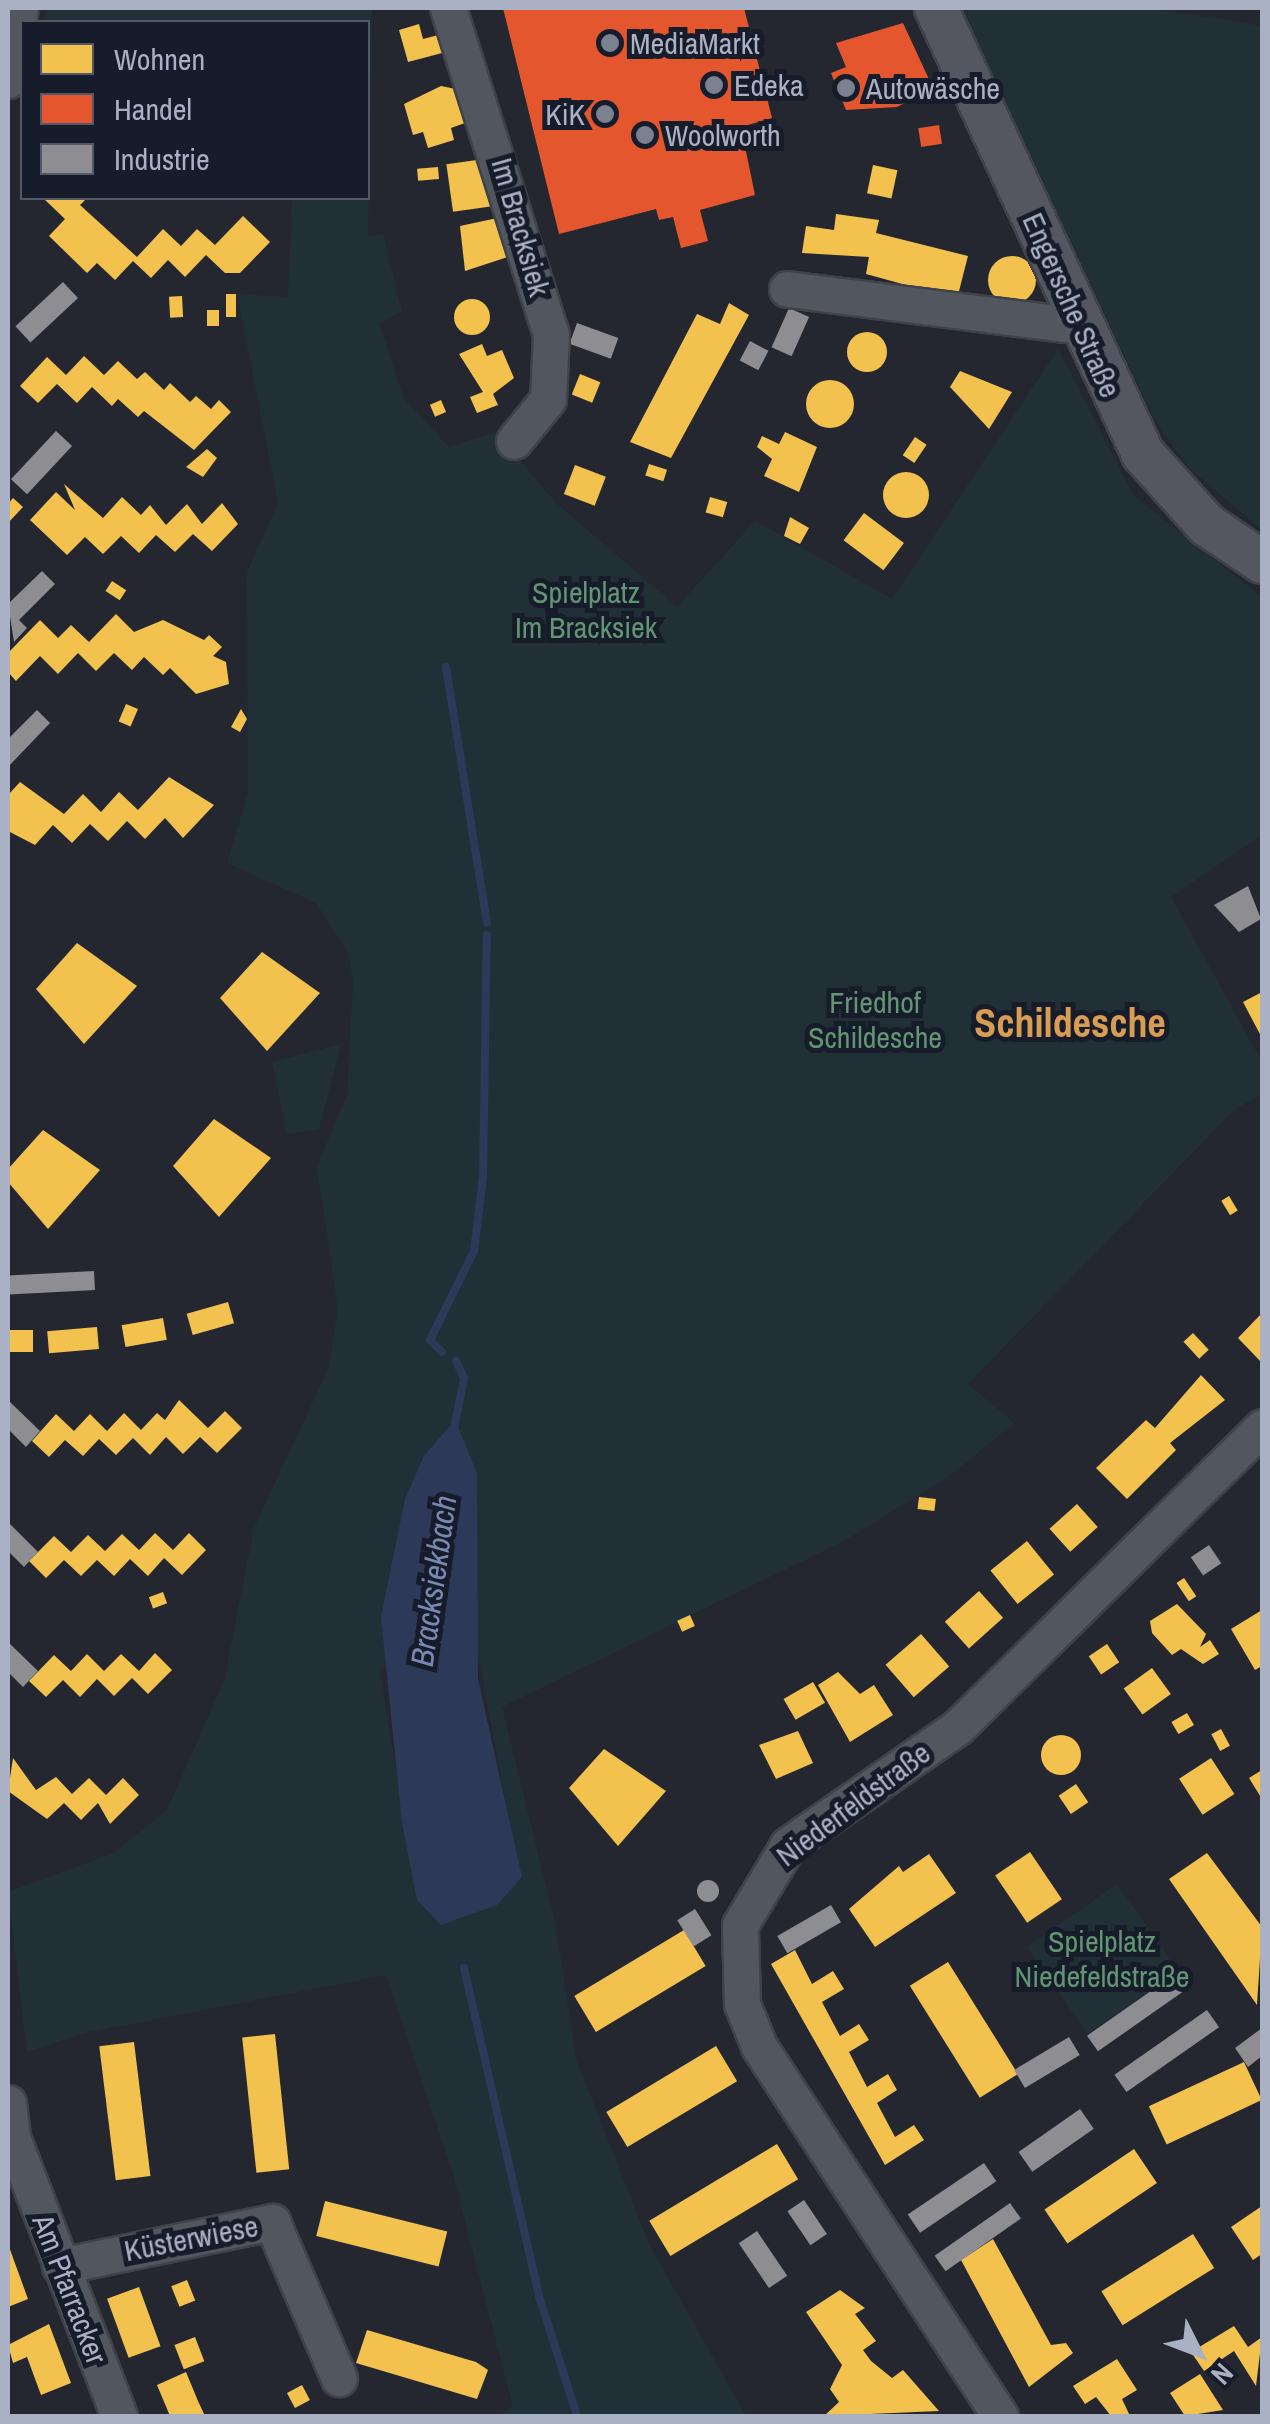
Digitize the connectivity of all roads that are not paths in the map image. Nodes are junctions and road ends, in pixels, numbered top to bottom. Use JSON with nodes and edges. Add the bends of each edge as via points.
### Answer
{"nodes":[{"id":1,"x":20,"y":8,"type":"edge"},
{"id":2,"x":448,"y":8,"type":"edge"},
{"id":3,"x":936,"y":8,"type":"edge"},
{"id":4,"x":9,"y":58,"type":"edge"},
{"id":5,"x":786,"y":288,"type":"dead end"},
{"id":6,"x":1078,"y":318,"type":"junction"},
{"id":7,"x":514,"y":441,"type":"dead end"},
{"id":8,"x":1262,"y":562,"type":"edge"},
{"id":9,"x":1262,"y":1426,"type":"edge"},
{"id":10,"x":9,"y":2127,"type":"edge"},
{"id":11,"x":60,"y":2266,"type":"junction"},
{"id":12,"x":339,"y":2378,"type":"dead end"},
{"id":13,"x":120,"y":2416,"type":"edge"},
{"id":14,"x":1000,"y":2416,"type":"edge"}],
"edges":[{"from":1,"to":4,"type":"street"},
{"from":2,"to":7,"type":"street","name":"Im Bracksiek","via":[[551,334],[548,399]]},
{"from":3,"to":6,"type":"main road","name":"Engersche Straße"},
{"from":5,"to":6,"type":"street","via":[[1064,324]]},
{"from":6,"to":8,"type":"main road","name":"Engersche Straße","via":[[1162,482]]},
{"from":9,"to":14,"type":"street","name":"Niederfeldstraße","via":[[958,1728],[788,1845],[740,1925],[739,1990],[760,2046]]},
{"from":10,"to":11,"type":"street","name":"Am Pfarracker"},
{"from":11,"to":12,"type":"street","name":"Küsterwiese","via":[[272,2222]]},
{"from":11,"to":13,"type":"street","name":"Am Pfarracker"}]}
